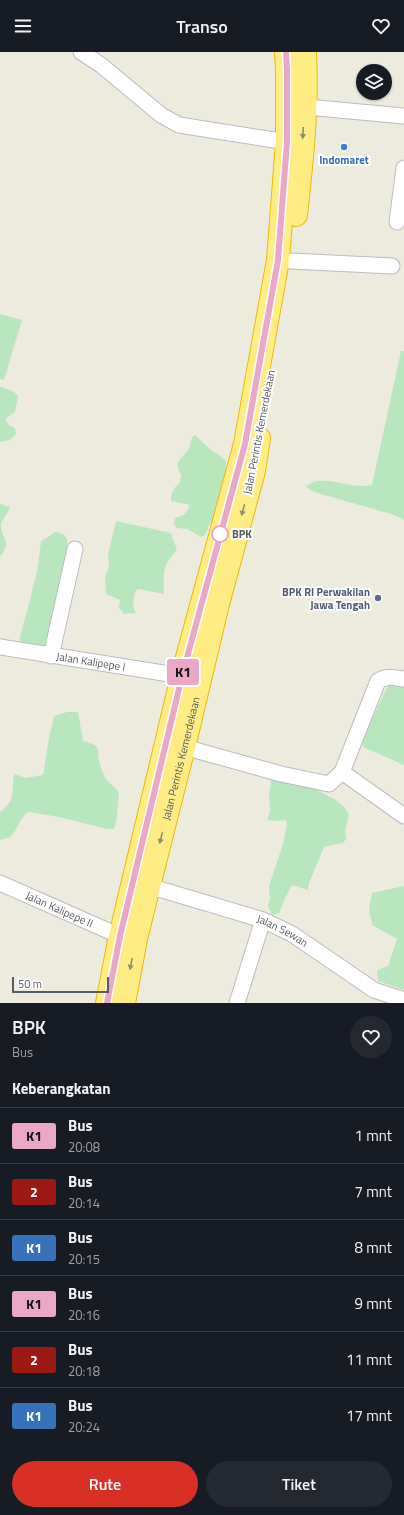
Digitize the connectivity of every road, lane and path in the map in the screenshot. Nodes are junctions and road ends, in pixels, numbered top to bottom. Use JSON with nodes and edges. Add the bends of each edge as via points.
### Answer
{"nodes":[{"id":1,"x":81,"y":52,"type":"edge"},
{"id":2,"x":286,"y":52,"type":"edge"},
{"id":3,"x":305,"y":52,"type":"edge"},
{"id":4,"x":296,"y":106,"type":"junction"},
{"id":5,"x":404,"y":116,"type":"edge"},
{"id":6,"x":287,"y":142,"type":"junction"},
{"id":7,"x":404,"y":168,"type":"edge"},
{"id":8,"x":397,"y":222,"type":"dead end"},
{"id":9,"x":291,"y":261,"type":"junction"},
{"id":10,"x":392,"y":266,"type":"dead end"},
{"id":11,"x":75,"y":549,"type":"dead end"},
{"id":12,"x":0,"y":647,"type":"edge"},
{"id":13,"x":51,"y":656,"type":"junction"},
{"id":14,"x":182,"y":676,"type":"junction"},
{"id":15,"x":404,"y":679,"type":"edge"},
{"id":16,"x":184,"y":748,"type":"junction"},
{"id":17,"x":342,"y":772,"type":"junction"},
{"id":18,"x":404,"y":816,"type":"edge"},
{"id":19,"x":0,"y":883,"type":"edge"},
{"id":20,"x":149,"y":886,"type":"junction"},
{"id":21,"x":262,"y":920,"type":"junction"},
{"id":22,"x":128,"y":937,"type":"junction"},
{"id":23,"x":404,"y":1000,"type":"edge"},
{"id":24,"x":107,"y":1003,"type":"edge"},
{"id":25,"x":124,"y":1003,"type":"edge"},
{"id":26,"x":236,"y":1003,"type":"edge"}],
"edges":[{"from":1,"to":6,"type":"street","via":[[101,65],[161,115],[179,125]]},
{"from":2,"to":4,"type":"highway","name":"Jalan Perintis Kemerdekaan"},
{"from":3,"to":4,"type":"highway","name":"Jalan Perintis Kemerdekaan"},
{"from":4,"to":5,"type":"street"},
{"from":4,"to":6,"type":"highway","name":"Jalan Perintis Kemerdekaan"},
{"from":4,"to":9,"type":"highway","name":"Jalan Perintis Kemerdekaan","one_way":true,"via":[[301,163]]},
{"from":6,"to":14,"type":"highway","name":"Jalan Perintis Kemerdekaan","via":[[278,260],[245,444]]},
{"from":7,"to":8,"type":"street"},
{"from":9,"to":10,"type":"street"},
{"from":9,"to":16,"type":"highway","name":"Jalan Perintis Kemerdekaan","one_way":true,"via":[[254,471],[218,604]]},
{"from":11,"to":13,"type":"street"},
{"from":12,"to":13,"type":"street","name":"Jalan Kalipepe I"},
{"from":13,"to":14,"type":"street","name":"Jalan Kalipepe I"},
{"from":14,"to":22,"type":"highway","name":"Jalan Perintis Kemerdekaan"},
{"from":15,"to":17,"type":"street","via":[[389,677],[378,681]]},
{"from":16,"to":17,"type":"street","via":[[325,784],[332,783]]},
{"from":16,"to":20,"type":"highway","name":"Jalan Perintis Kemerdekaan","one_way":true},
{"from":17,"to":18,"type":"street"},
{"from":19,"to":22,"type":"street","name":"Jalan Kalipepe II"},
{"from":20,"to":21,"type":"street","name":"Jalan Sewan"},
{"from":20,"to":22,"type":"highway","name":"Jalan Perintis Kemerdekaan"},
{"from":21,"to":23,"type":"street","name":"Jalan Sewan","via":[[292,934],[374,990]]},
{"from":21,"to":26,"type":"street"},
{"from":22,"to":24,"type":"highway","name":"Jalan Perintis Kemerdekaan"},
{"from":22,"to":25,"type":"highway","name":"Jalan Perintis Kemerdekaan","one_way":true}]}
